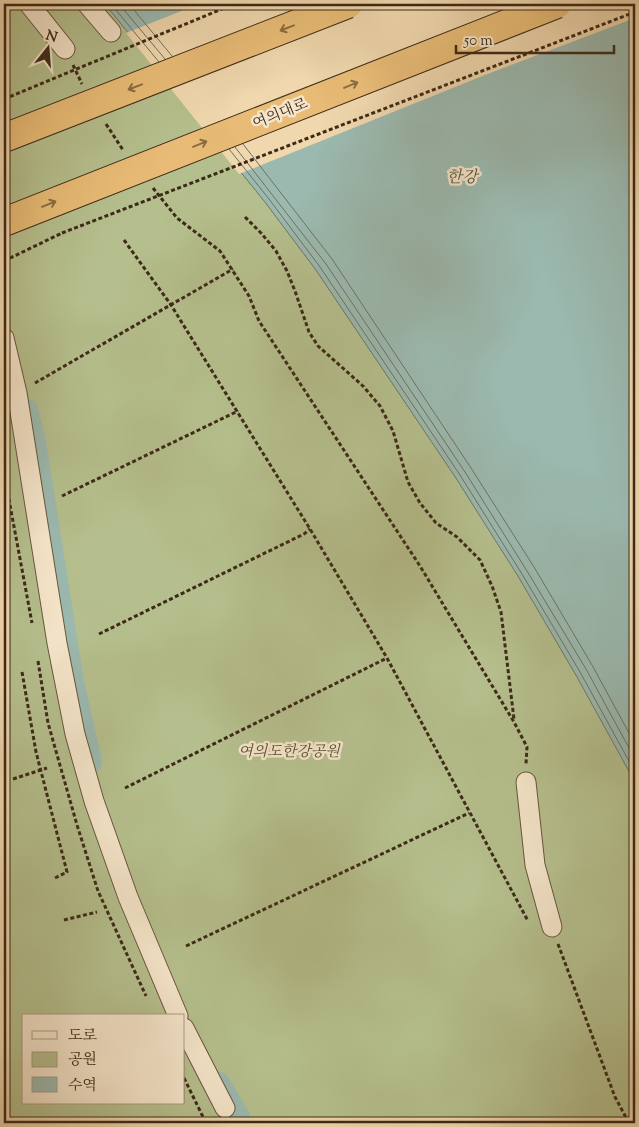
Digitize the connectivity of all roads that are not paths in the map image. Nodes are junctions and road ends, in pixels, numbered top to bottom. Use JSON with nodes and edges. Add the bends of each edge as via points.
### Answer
{"nodes":[{"id":1,"x":29,"y":4,"type":"edge"},
{"id":2,"x":87,"y":4,"type":"edge"},
{"id":3,"x":348,"y":4,"type":"edge"},
{"id":4,"x":557,"y":4,"type":"edge"},
{"id":5,"x":111,"y":32,"type":"dead end"},
{"id":6,"x":65,"y":49,"type":"road end"},
{"id":7,"x":4,"y":138,"type":"edge"},
{"id":8,"x":4,"y":222,"type":"edge"},
{"id":9,"x":4,"y":338,"type":"edge"},
{"id":10,"x":526,"y":782,"type":"road end"},
{"id":11,"x":552,"y":927,"type":"road end"},
{"id":12,"x":177,"y":1014,"type":"edge"},
{"id":13,"x":185,"y":1030,"type":"edge"},
{"id":14,"x":225,"y":1108,"type":"dead end"}],
"edges":[{"from":1,"to":6,"type":"street"},
{"from":2,"to":5,"type":"street"},
{"from":3,"to":7,"type":"main road","one_way":true,"bridge":true},
{"from":8,"to":4,"type":"main road","name":"여의대로","one_way":true,"bridge":true},
{"from":9,"to":12,"type":"street","via":[[17,393],[75,734],[128,897]]},
{"from":10,"to":11,"type":"street","via":[[535,865]]},
{"from":13,"to":14,"type":"street"}]}
